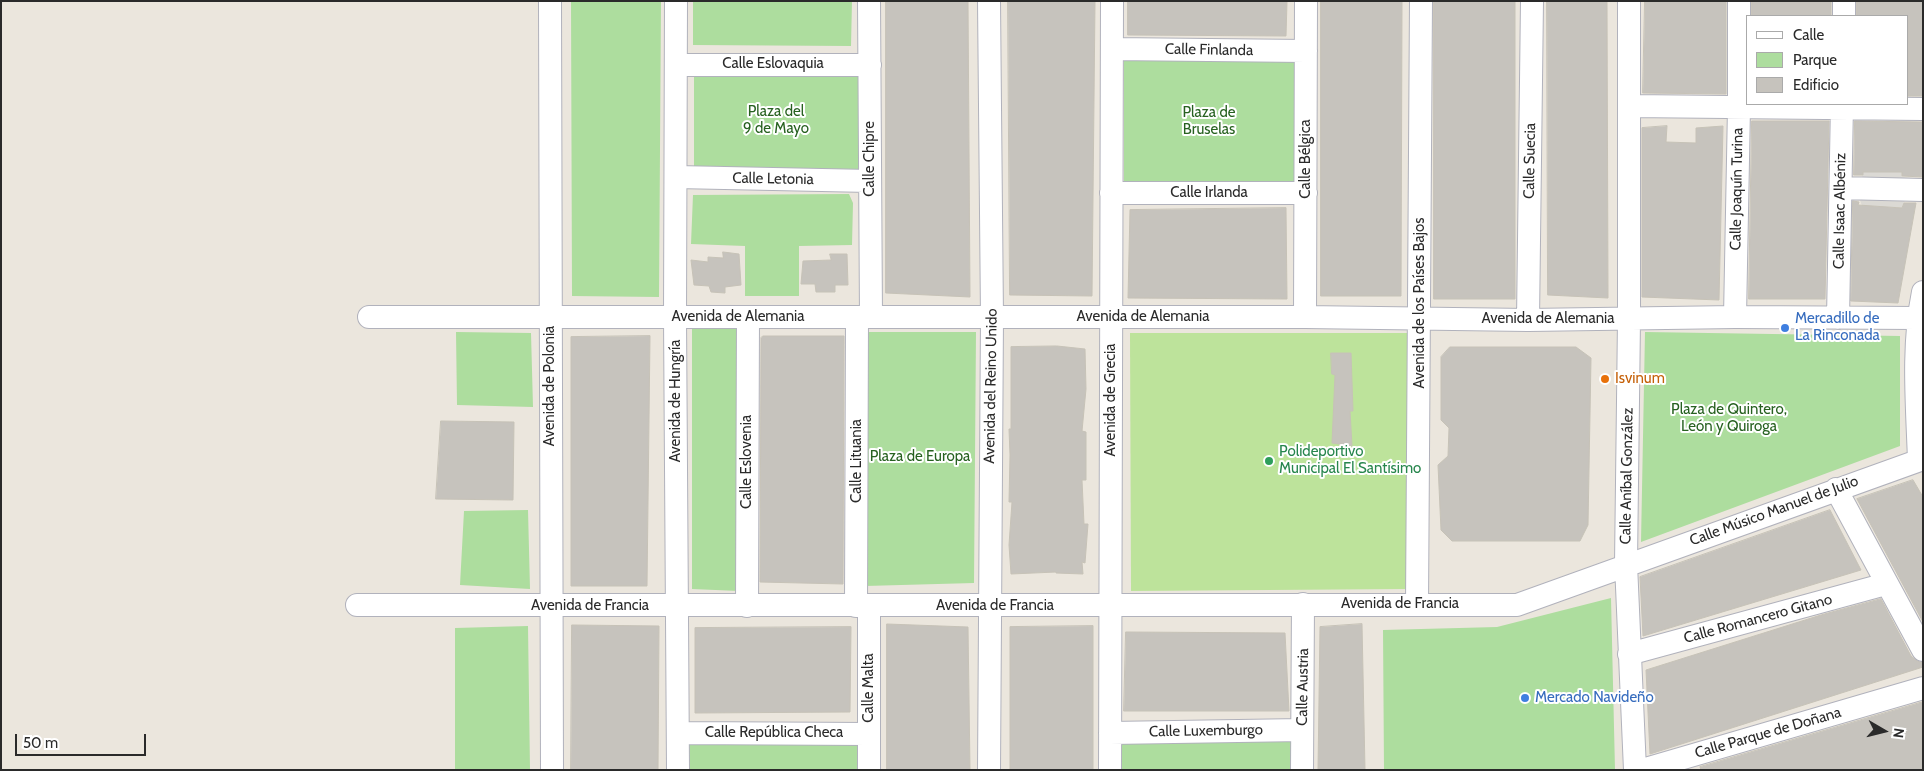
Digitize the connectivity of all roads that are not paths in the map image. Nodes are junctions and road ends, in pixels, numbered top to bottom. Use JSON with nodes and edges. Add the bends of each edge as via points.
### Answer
{"nodes":[{"id":1,"x":550,"y":1,"type":"edge"},
{"id":2,"x":676,"y":1,"type":"edge"},
{"id":3,"x":869,"y":1,"type":"edge"},
{"id":4,"x":990,"y":1,"type":"edge"},
{"id":5,"x":1112,"y":1,"type":"edge"},
{"id":6,"x":1306,"y":1,"type":"edge"},
{"id":7,"x":1421,"y":1,"type":"edge"},
{"id":8,"x":1532,"y":1,"type":"edge"},
{"id":9,"x":1630,"y":1,"type":"edge"},
{"id":10,"x":1739,"y":1,"type":"edge"},
{"id":11,"x":1844,"y":1,"type":"edge"},
{"id":12,"x":1844,"y":15,"type":"edge"},
{"id":13,"x":1112,"y":49,"type":"junction"},
{"id":14,"x":1306,"y":51,"type":"junction"},
{"id":15,"x":870,"y":64,"type":"junction"},
{"id":16,"x":676,"y":65,"type":"junction"},
{"id":17,"x":1630,"y":106,"type":"junction"},
{"id":18,"x":1842,"y":106,"type":"edge"},
{"id":19,"x":1739,"y":107,"type":"junction"},
{"id":20,"x":1923,"y":110,"type":"edge"},
{"id":21,"x":676,"y":177,"type":"junction"},
{"id":22,"x":870,"y":181,"type":"junction"},
{"id":23,"x":1841,"y":188,"type":"junction"},
{"id":24,"x":1923,"y":190,"type":"edge"},
{"id":25,"x":1112,"y":193,"type":"junction"},
{"id":26,"x":1306,"y":193,"type":"junction"},
{"id":27,"x":1923,"y":292,"type":"edge"},
{"id":28,"x":369,"y":317,"type":"dead end"},
{"id":29,"x":675,"y":317,"type":"junction"},
{"id":30,"x":748,"y":317,"type":"junction"},
{"id":31,"x":864,"y":317,"type":"junction"},
{"id":32,"x":1111,"y":317,"type":"junction"},
{"id":33,"x":1305,"y":317,"type":"junction"},
{"id":34,"x":1734,"y":317,"type":"junction"},
{"id":35,"x":1920,"y":317,"type":"edge"},
{"id":36,"x":550,"y":318,"type":"junction"},
{"id":37,"x":992,"y":318,"type":"junction"},
{"id":38,"x":1420,"y":318,"type":"junction"},
{"id":39,"x":1838,"y":318,"type":"junction"},
{"id":40,"x":1629,"y":319,"type":"junction"},
{"id":41,"x":1528,"y":320,"type":"junction"},
{"id":42,"x":1921,"y":459,"type":"edge"},
{"id":43,"x":1836,"y":489,"type":"junction"},
{"id":44,"x":1626,"y":564,"type":"junction"},
{"id":45,"x":1886,"y":584,"type":"junction"},
{"id":46,"x":1303,"y":604,"type":"junction"},
{"id":47,"x":357,"y":605,"type":"dead end"},
{"id":48,"x":988,"y":605,"type":"junction"},
{"id":49,"x":1417,"y":605,"type":"junction"},
{"id":50,"x":552,"y":606,"type":"junction"},
{"id":51,"x":677,"y":606,"type":"junction"},
{"id":52,"x":747,"y":606,"type":"junction"},
{"id":53,"x":863,"y":606,"type":"junction"},
{"id":54,"x":1111,"y":606,"type":"junction"},
{"id":55,"x":1923,"y":650,"type":"edge"},
{"id":56,"x":1629,"y":654,"type":"junction"},
{"id":57,"x":1923,"y":688,"type":"edge"},
{"id":58,"x":1302,"y":730,"type":"junction"},
{"id":59,"x":678,"y":733,"type":"junction"},
{"id":60,"x":1110,"y":733,"type":"junction"},
{"id":61,"x":869,"y":734,"type":"junction"},
{"id":62,"x":552,"y":770,"type":"edge"},
{"id":63,"x":678,"y":770,"type":"edge"},
{"id":64,"x":869,"y":770,"type":"edge"},
{"id":65,"x":989,"y":770,"type":"edge"},
{"id":66,"x":1110,"y":770,"type":"edge"},
{"id":67,"x":1302,"y":770,"type":"edge"},
{"id":68,"x":1635,"y":770,"type":"edge"},
{"id":69,"x":1642,"y":770,"type":"edge"}],
"edges":[{"from":1,"to":36,"type":"street","name":"Avenida de Polonia"},
{"from":2,"to":16,"type":"street","name":"Avenida de Hungría"},
{"from":3,"to":15,"type":"street","name":"Calle Chipre"},
{"from":4,"to":37,"type":"street","name":"Avenida del Reino Unido"},
{"from":5,"to":13,"type":"street","name":"Avenida de Grecia"},
{"from":6,"to":14,"type":"street","name":"Calle Bélgica"},
{"from":7,"to":38,"type":"street","name":"Avenida de los Países Bajos"},
{"from":8,"to":41,"type":"street","name":"Calle Suecia"},
{"from":9,"to":17,"type":"street","name":"Calle Aníbal González"},
{"from":10,"to":19,"type":"street","name":"Calle Joaquín Turina"},
{"from":11,"to":12,"type":"street"},
{"from":13,"to":14,"type":"street","name":"Calle Finlanda"},
{"from":13,"to":25,"type":"street","name":"Avenida de Grecia"},
{"from":14,"to":26,"type":"street","name":"Calle Bélgica"},
{"from":15,"to":16,"type":"street","name":"Calle Eslovaquia"},
{"from":15,"to":22,"type":"street","name":"Calle Chipre"},
{"from":16,"to":21,"type":"street","name":"Avenida de Hungría"},
{"from":17,"to":19,"type":"street"},
{"from":17,"to":40,"type":"street","name":"Calle Aníbal González"},
{"from":18,"to":19,"type":"street"},
{"from":18,"to":20,"type":"street"},
{"from":18,"to":23,"type":"street","name":"Calle Isaac Albéniz"},
{"from":19,"to":34,"type":"street","name":"Calle Joaquín Turina"},
{"from":21,"to":22,"type":"street","name":"Calle Letonia"},
{"from":21,"to":29,"type":"street","name":"Avenida de Hungría"},
{"from":22,"to":31,"type":"street","name":"Calle Chipre"},
{"from":23,"to":24,"type":"street"},
{"from":23,"to":39,"type":"street","name":"Calle Isaac Albéniz"},
{"from":25,"to":26,"type":"street","name":"Calle Irlanda"},
{"from":25,"to":32,"type":"street","name":"Avenida de Grecia"},
{"from":26,"to":33,"type":"street","name":"Calle Bélgica"},
{"from":27,"to":35,"type":"street"},
{"from":28,"to":36,"type":"street","name":"Avenida de Alemania"},
{"from":29,"to":30,"type":"street","name":"Avenida de Alemania"},
{"from":29,"to":36,"type":"street","name":"Avenida de Alemania"},
{"from":29,"to":51,"type":"street","name":"Avenida de Hungría"},
{"from":30,"to":31,"type":"street","name":"Avenida de Alemania"},
{"from":30,"to":52,"type":"street","name":"Calle Eslovenia"},
{"from":31,"to":37,"type":"street","name":"Avenida de Alemania"},
{"from":31,"to":53,"type":"street","name":"Calle Lituania"},
{"from":32,"to":33,"type":"street","name":"Avenida de Alemania"},
{"from":32,"to":37,"type":"street","name":"Avenida de Alemania"},
{"from":32,"to":54,"type":"street","name":"Avenida de Grecia"},
{"from":33,"to":38,"type":"street","name":"Avenida de Alemania"},
{"from":34,"to":39,"type":"street","name":"Avenida de Alemania"},
{"from":34,"to":40,"type":"street","name":"Avenida de Alemania"},
{"from":35,"to":39,"type":"street","name":"Avenida de Alemania"},
{"from":35,"to":42,"type":"street","via":[[1916,339]]},
{"from":36,"to":50,"type":"street","name":"Avenida de Polonia"},
{"from":37,"to":48,"type":"street","name":"Avenida del Reino Unido"},
{"from":38,"to":41,"type":"street","name":"Avenida de Alemania"},
{"from":38,"to":49,"type":"street","name":"Avenida de los Países Bajos"},
{"from":40,"to":41,"type":"street","name":"Avenida de Alemania"},
{"from":40,"to":44,"type":"street","name":"Calle Aníbal González"},
{"from":42,"to":43,"type":"street","name":"Calle Músico Manuel de Julio"},
{"from":43,"to":44,"type":"street","name":"Calle Músico Manuel de Julio"},
{"from":43,"to":45,"type":"street"},
{"from":44,"to":49,"type":"street","name":"Avenida de Francia","via":[[1517,605]]},
{"from":44,"to":56,"type":"street","name":"Calle Aníbal González"},
{"from":45,"to":55,"type":"street"},
{"from":45,"to":56,"type":"street","name":"Calle Romancero Gitano"},
{"from":46,"to":49,"type":"street","name":"Avenida de Francia"},
{"from":46,"to":54,"type":"street","name":"Avenida de Francia"},
{"from":46,"to":58,"type":"street","name":"Calle Austria"},
{"from":47,"to":50,"type":"street","name":"Avenida de Francia"},
{"from":48,"to":53,"type":"street","name":"Avenida de Francia"},
{"from":48,"to":54,"type":"street","name":"Avenida de Francia"},
{"from":48,"to":65,"type":"street","name":"Avenida del Reino Unido"},
{"from":50,"to":51,"type":"street","name":"Avenida de Francia"},
{"from":50,"to":62,"type":"street","name":"Avenida de Polonia"},
{"from":51,"to":52,"type":"street","name":"Avenida de Francia"},
{"from":51,"to":59,"type":"street","name":"Avenida de Hungría"},
{"from":52,"to":53,"type":"street","name":"Avenida de Francia"},
{"from":53,"to":61,"type":"street","name":"Calle Malta"},
{"from":54,"to":60,"type":"street","name":"Avenida de Grecia"},
{"from":56,"to":68,"type":"street","name":"Calle Aníbal González"},
{"from":57,"to":69,"type":"street","name":"Calle Parque de Doñana"},
{"from":58,"to":60,"type":"street","name":"Calle Luxemburgo"},
{"from":58,"to":67,"type":"street","name":"Calle Austria"},
{"from":59,"to":61,"type":"street","name":"Calle República Checa"},
{"from":59,"to":63,"type":"street","name":"Avenida de Hungría"},
{"from":60,"to":66,"type":"street","name":"Avenida de Grecia"},
{"from":61,"to":64,"type":"street","name":"Calle Malta"}]}
